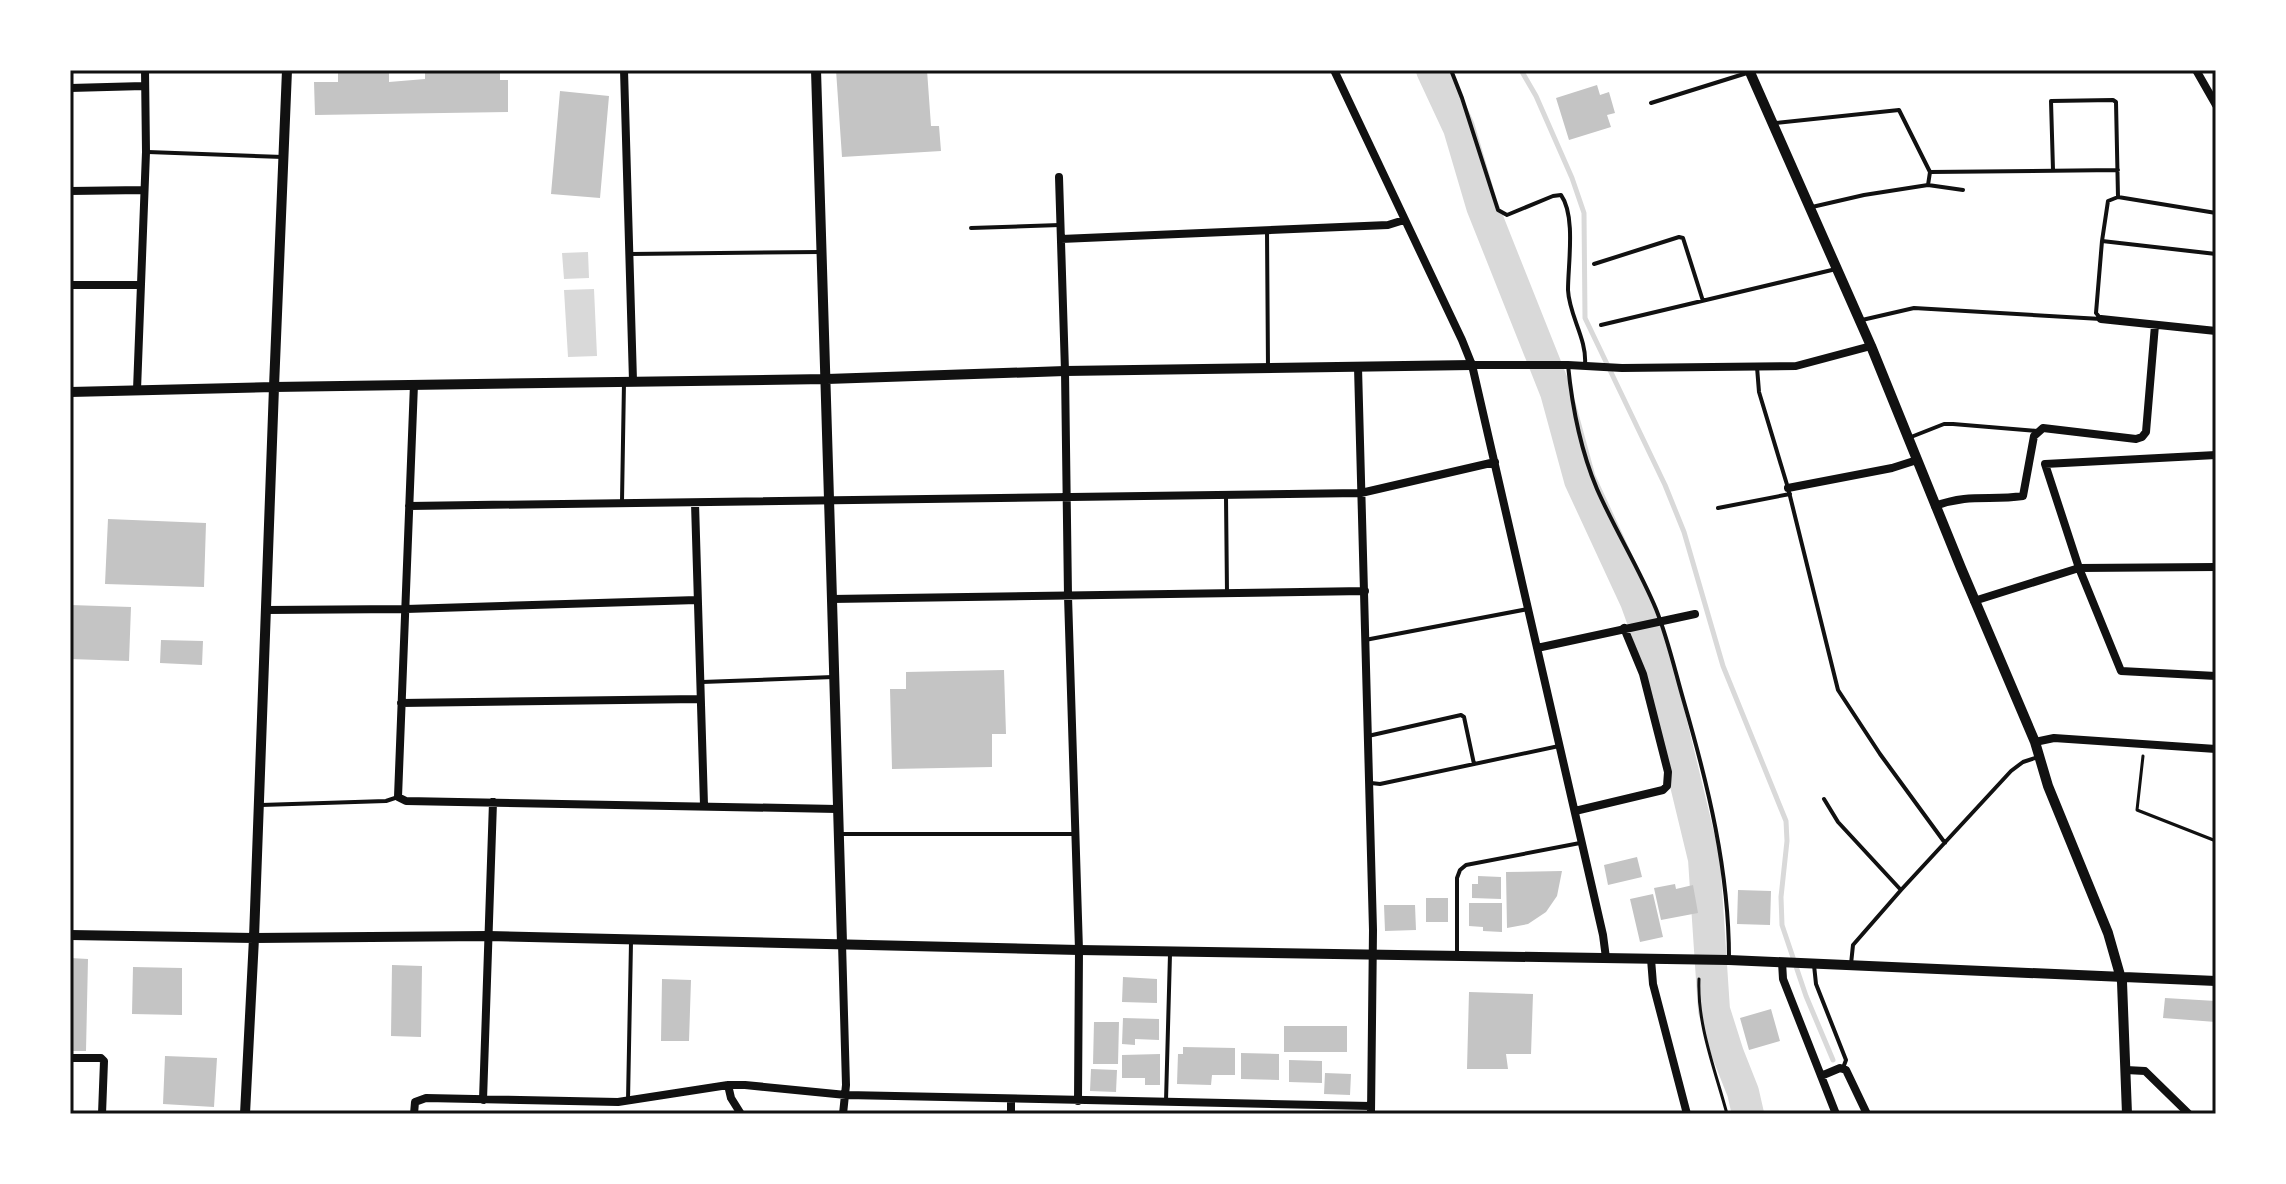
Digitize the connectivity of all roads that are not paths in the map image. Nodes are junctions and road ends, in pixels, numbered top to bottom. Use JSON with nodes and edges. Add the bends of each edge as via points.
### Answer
{"nodes":[{"id":1,"x":145,"y":70,"type":"edge"},
{"id":2,"x":287,"y":70,"type":"edge"},
{"id":3,"x":624,"y":70,"type":"edge"},
{"id":4,"x":816,"y":70,"type":"edge"},
{"id":5,"x":1334,"y":70,"type":"edge"},
{"id":6,"x":1451,"y":70,"type":"edge"},
{"id":7,"x":2196,"y":70,"type":"edge"},
{"id":8,"x":1749,"y":71,"type":"edge"},
{"id":9,"x":144,"y":86,"type":"junction"},
{"id":10,"x":70,"y":88,"type":"edge"},
{"id":11,"x":1651,"y":103,"type":"dead end"},
{"id":12,"x":2216,"y":105,"type":"edge"},
{"id":13,"x":1772,"y":123,"type":"junction"},
{"id":14,"x":146,"y":152,"type":"junction"},
{"id":15,"x":284,"y":157,"type":"junction"},
{"id":16,"x":2053,"y":170,"type":"junction"},
{"id":17,"x":2118,"y":170,"type":"junction"},
{"id":18,"x":1930,"y":172,"type":"junction"},
{"id":19,"x":1059,"y":177,"type":"dead end"},
{"id":20,"x":1928,"y":185,"type":"junction"},
{"id":21,"x":144,"y":190,"type":"junction"},
{"id":22,"x":1963,"y":190,"type":"dead end"},
{"id":23,"x":70,"y":191,"type":"edge"},
{"id":24,"x":2118,"y":197,"type":"junction"},
{"id":25,"x":1810,"y":207,"type":"junction"},
{"id":26,"x":2216,"y":213,"type":"edge"},
{"id":27,"x":1404,"y":220,"type":"junction"},
{"id":28,"x":1060,"y":225,"type":"junction"},
{"id":29,"x":971,"y":228,"type":"dead end"},
{"id":30,"x":1267,"y":230,"type":"junction"},
{"id":31,"x":1061,"y":239,"type":"junction"},
{"id":32,"x":2102,"y":241,"type":"junction"},
{"id":33,"x":822,"y":252,"type":"junction"},
{"id":34,"x":630,"y":254,"type":"junction"},
{"id":35,"x":2216,"y":254,"type":"edge"},
{"id":36,"x":1594,"y":264,"type":"dead end"},
{"id":37,"x":1838,"y":269,"type":"junction"},
{"id":38,"x":70,"y":285,"type":"edge"},
{"id":39,"x":141,"y":285,"type":"junction"},
{"id":40,"x":1703,"y":301,"type":"junction"},
{"id":41,"x":2101,"y":319,"type":"junction"},
{"id":42,"x":1860,"y":320,"type":"junction"},
{"id":43,"x":1601,"y":325,"type":"dead end"},
{"id":44,"x":2155,"y":325,"type":"junction"},
{"id":45,"x":2216,"y":331,"type":"edge"},
{"id":46,"x":1871,"y":346,"type":"junction"},
{"id":47,"x":1472,"y":365,"type":"junction"},
{"id":48,"x":1568,"y":365,"type":"junction"},
{"id":49,"x":1584,"y":366,"type":"junction"},
{"id":50,"x":1358,"y":367,"type":"junction"},
{"id":51,"x":1757,"y":367,"type":"junction"},
{"id":52,"x":1268,"y":369,"type":"junction"},
{"id":53,"x":1065,"y":371,"type":"junction"},
{"id":54,"x":827,"y":379,"type":"junction"},
{"id":55,"x":628,"y":381,"type":"junction"},
{"id":56,"x":414,"y":384,"type":"junction"},
{"id":57,"x":274,"y":387,"type":"junction"},
{"id":58,"x":137,"y":390,"type":"junction"},
{"id":59,"x":70,"y":392,"type":"edge"},
{"id":60,"x":2037,"y":431,"type":"junction"},
{"id":61,"x":1908,"y":438,"type":"junction"},
{"id":62,"x":2216,"y":455,"type":"edge"},
{"id":63,"x":1917,"y":460,"type":"junction"},
{"id":64,"x":1495,"y":462,"type":"junction"},
{"id":65,"x":1789,"y":491,"type":"junction"},
{"id":66,"x":1361,"y":493,"type":"junction"},
{"id":67,"x":1226,"y":495,"type":"junction"},
{"id":68,"x":1066,"y":497,"type":"junction"},
{"id":69,"x":828,"y":501,"type":"junction"},
{"id":70,"x":622,"y":503,"type":"junction"},
{"id":71,"x":695,"y":503,"type":"junction"},
{"id":72,"x":409,"y":506,"type":"junction"},
{"id":73,"x":1935,"y":506,"type":"junction"},
{"id":74,"x":1718,"y":508,"type":"dead end"},
{"id":75,"x":2216,"y":567,"type":"edge"},
{"id":76,"x":2079,"y":568,"type":"junction"},
{"id":77,"x":1365,"y":591,"type":"junction"},
{"id":78,"x":1227,"y":594,"type":"junction"},
{"id":79,"x":1068,"y":596,"type":"junction"},
{"id":80,"x":831,"y":599,"type":"junction"},
{"id":81,"x":697,"y":600,"type":"junction"},
{"id":82,"x":1974,"y":601,"type":"junction"},
{"id":83,"x":406,"y":609,"type":"junction"},
{"id":84,"x":1528,"y":609,"type":"junction"},
{"id":85,"x":266,"y":610,"type":"junction"},
{"id":86,"x":1695,"y":614,"type":"dead end"},
{"id":87,"x":1660,"y":621,"type":"junction"},
{"id":88,"x":1624,"y":628,"type":"junction"},
{"id":89,"x":1365,"y":640,"type":"junction"},
{"id":90,"x":1537,"y":648,"type":"junction"},
{"id":91,"x":2216,"y":676,"type":"edge"},
{"id":92,"x":834,"y":677,"type":"junction"},
{"id":93,"x":700,"y":682,"type":"junction"},
{"id":94,"x":700,"y":699,"type":"junction"},
{"id":95,"x":401,"y":703,"type":"junction"},
{"id":96,"x":1368,"y":736,"type":"junction"},
{"id":97,"x":2035,"y":742,"type":"junction"},
{"id":98,"x":1559,"y":746,"type":"junction"},
{"id":99,"x":2216,"y":749,"type":"edge"},
{"id":100,"x":2040,"y":756,"type":"junction"},
{"id":101,"x":1474,"y":764,"type":"junction"},
{"id":102,"x":1369,"y":783,"type":"junction"},
{"id":103,"x":398,"y":797,"type":"junction"},
{"id":104,"x":1824,"y":799,"type":"dead end"},
{"id":105,"x":493,"y":802,"type":"junction"},
{"id":106,"x":258,"y":805,"type":"junction"},
{"id":107,"x":704,"y":805,"type":"junction"},
{"id":108,"x":837,"y":809,"type":"junction"},
{"id":109,"x":1575,"y":811,"type":"junction"},
{"id":110,"x":838,"y":834,"type":"junction"},
{"id":111,"x":1076,"y":834,"type":"junction"},
{"id":112,"x":1581,"y":843,"type":"junction"},
{"id":113,"x":1945,"y":843,"type":"junction"},
{"id":114,"x":1901,"y":890,"type":"junction"},
{"id":115,"x":70,"y":935,"type":"edge"},
{"id":116,"x":488,"y":936,"type":"junction"},
{"id":117,"x":254,"y":938,"type":"junction"},
{"id":118,"x":631,"y":939,"type":"junction"},
{"id":119,"x":842,"y":943,"type":"junction"},
{"id":120,"x":1079,"y":950,"type":"junction"},
{"id":121,"x":1170,"y":951,"type":"junction"},
{"id":122,"x":1373,"y":954,"type":"junction"},
{"id":123,"x":1457,"y":955,"type":"junction"},
{"id":124,"x":1606,"y":958,"type":"junction"},
{"id":125,"x":1651,"y":959,"type":"junction"},
{"id":126,"x":1729,"y":960,"type":"junction"},
{"id":127,"x":1782,"y":962,"type":"junction"},
{"id":128,"x":1814,"y":962,"type":"junction"},
{"id":129,"x":1851,"y":964,"type":"junction"},
{"id":130,"x":2121,"y":976,"type":"junction"},
{"id":131,"x":2216,"y":981,"type":"edge"},
{"id":132,"x":70,"y":1058,"type":"edge"},
{"id":133,"x":1843,"y":1068,"type":"junction"},
{"id":134,"x":2126,"y":1070,"type":"junction"},
{"id":135,"x":1821,"y":1076,"type":"junction"},
{"id":136,"x":728,"y":1085,"type":"junction"},
{"id":137,"x":846,"y":1095,"type":"junction"},
{"id":138,"x":1011,"y":1099,"type":"junction"},
{"id":139,"x":483,"y":1100,"type":"junction"},
{"id":140,"x":628,"y":1101,"type":"junction"},
{"id":141,"x":1078,"y":1101,"type":"junction"},
{"id":142,"x":1166,"y":1102,"type":"junction"},
{"id":143,"x":1371,"y":1110,"type":"edge"},
{"id":144,"x":102,"y":1114,"type":"edge"},
{"id":145,"x":245,"y":1114,"type":"edge"},
{"id":146,"x":414,"y":1114,"type":"edge"},
{"id":147,"x":741,"y":1114,"type":"edge"},
{"id":148,"x":843,"y":1114,"type":"edge"},
{"id":149,"x":1011,"y":1114,"type":"edge"},
{"id":150,"x":1687,"y":1114,"type":"edge"},
{"id":151,"x":1836,"y":1114,"type":"edge"},
{"id":152,"x":1867,"y":1114,"type":"edge"},
{"id":153,"x":2127,"y":1114,"type":"edge"},
{"id":154,"x":2189,"y":1114,"type":"edge"}],
"edges":[{"from":1,"to":9,"type":"street"},
{"from":2,"to":15,"type":"street"},
{"from":3,"to":34,"type":"street"},
{"from":4,"to":33,"type":"street"},
{"from":5,"to":27,"type":"street"},
{"from":6,"to":49,"type":"lane","via":[[1498,210],[1507,215],[1553,196],[1564,198],[1569,217],[1569,301]]},
{"from":7,"to":12,"type":"street"},
{"from":8,"to":11,"type":"lane"},
{"from":8,"to":13,"type":"street"},
{"from":9,"to":10,"type":"street"},
{"from":9,"to":14,"type":"street"},
{"from":13,"to":18,"type":"lane","via":[[1899,110]]},
{"from":13,"to":25,"type":"street"},
{"from":14,"to":15,"type":"lane"},
{"from":14,"to":21,"type":"street"},
{"from":15,"to":57,"type":"street"},
{"from":16,"to":17,"type":"lane"},
{"from":16,"to":17,"type":"lane","via":[[2054,99],[2116,102]]},
{"from":16,"to":18,"type":"lane"},
{"from":17,"to":24,"type":"lane"},
{"from":18,"to":20,"type":"lane"},
{"from":19,"to":28,"type":"street"},
{"from":20,"to":22,"type":"lane"},
{"from":20,"to":25,"type":"lane"},
{"from":21,"to":23,"type":"street"},
{"from":21,"to":39,"type":"street"},
{"from":24,"to":26,"type":"lane"},
{"from":24,"to":32,"type":"lane","via":[[2108,201]]},
{"from":25,"to":37,"type":"street"},
{"from":27,"to":30,"type":"street"},
{"from":27,"to":47,"type":"street"},
{"from":28,"to":29,"type":"lane"},
{"from":28,"to":31,"type":"street"},
{"from":30,"to":31,"type":"street"},
{"from":30,"to":52,"type":"lane"},
{"from":31,"to":53,"type":"street"},
{"from":32,"to":35,"type":"lane"},
{"from":32,"to":41,"type":"lane","via":[[2096,313]]},
{"from":33,"to":34,"type":"lane"},
{"from":33,"to":54,"type":"street"},
{"from":34,"to":55,"type":"street"},
{"from":36,"to":40,"type":"lane","via":[[1683,238]]},
{"from":37,"to":40,"type":"lane"},
{"from":37,"to":42,"type":"street"},
{"from":38,"to":39,"type":"street"},
{"from":39,"to":58,"type":"street"},
{"from":40,"to":43,"type":"lane"},
{"from":41,"to":42,"type":"lane","via":[[1914,308]]},
{"from":41,"to":44,"type":"street"},
{"from":42,"to":46,"type":"street"},
{"from":44,"to":45,"type":"street"},
{"from":44,"to":60,"type":"street","via":[[2142,437],[2048,427]]},
{"from":46,"to":51,"type":"street","via":[[1796,366]]},
{"from":46,"to":61,"type":"street"},
{"from":47,"to":48,"type":"street"},
{"from":47,"to":50,"type":"street"},
{"from":47,"to":64,"type":"street"},
{"from":48,"to":49,"type":"street"},
{"from":48,"to":87,"type":"lane","via":[[1578,427],[1596,487]]},
{"from":49,"to":51,"type":"street"},
{"from":50,"to":52,"type":"street"},
{"from":50,"to":66,"type":"street"},
{"from":51,"to":65,"type":"lane","via":[[1759,392]]},
{"from":52,"to":53,"type":"street"},
{"from":53,"to":54,"type":"street"},
{"from":53,"to":68,"type":"street"},
{"from":54,"to":55,"type":"street"},
{"from":54,"to":69,"type":"street"},
{"from":55,"to":56,"type":"street"},
{"from":55,"to":70,"type":"lane"},
{"from":56,"to":57,"type":"street"},
{"from":56,"to":72,"type":"street"},
{"from":57,"to":58,"type":"street"},
{"from":57,"to":85,"type":"street"},
{"from":58,"to":59,"type":"street"},
{"from":60,"to":61,"type":"lane","via":[[1944,424]]},
{"from":60,"to":73,"type":"street","via":[[2023,496],[1971,497]]},
{"from":61,"to":63,"type":"street"},
{"from":62,"to":76,"type":"street","via":[[2045,464]]},
{"from":63,"to":65,"type":"street"},
{"from":63,"to":73,"type":"street"},
{"from":64,"to":66,"type":"street"},
{"from":64,"to":84,"type":"street"},
{"from":65,"to":74,"type":"lane"},
{"from":65,"to":113,"type":"lane","via":[[1838,690]]},
{"from":66,"to":67,"type":"street"},
{"from":66,"to":77,"type":"street"},
{"from":67,"to":68,"type":"street"},
{"from":67,"to":78,"type":"lane"},
{"from":68,"to":69,"type":"street"},
{"from":68,"to":79,"type":"street"},
{"from":69,"to":71,"type":"street"},
{"from":69,"to":80,"type":"street"},
{"from":70,"to":71,"type":"street"},
{"from":70,"to":72,"type":"street"},
{"from":71,"to":81,"type":"street"},
{"from":72,"to":83,"type":"street"},
{"from":73,"to":82,"type":"street"},
{"from":75,"to":76,"type":"street"},
{"from":76,"to":82,"type":"street"},
{"from":76,"to":91,"type":"street","via":[[2121,671]]},
{"from":77,"to":78,"type":"street"},
{"from":77,"to":89,"type":"street"},
{"from":78,"to":79,"type":"street"},
{"from":79,"to":80,"type":"street"},
{"from":79,"to":111,"type":"street"},
{"from":80,"to":92,"type":"street"},
{"from":81,"to":83,"type":"street"},
{"from":81,"to":93,"type":"street"},
{"from":82,"to":97,"type":"street"},
{"from":83,"to":85,"type":"street"},
{"from":83,"to":95,"type":"street"},
{"from":84,"to":89,"type":"lane"},
{"from":84,"to":90,"type":"street"},
{"from":85,"to":106,"type":"street"},
{"from":86,"to":87,"type":"street"},
{"from":87,"to":88,"type":"street"},
{"from":87,"to":126,"type":"lane","via":[[1714,817]]},
{"from":88,"to":90,"type":"street"},
{"from":88,"to":109,"type":"street","via":[[1643,674],[1667,786]]},
{"from":89,"to":96,"type":"street"},
{"from":90,"to":98,"type":"street"},
{"from":92,"to":93,"type":"lane"},
{"from":92,"to":108,"type":"street"},
{"from":93,"to":94,"type":"street"},
{"from":94,"to":95,"type":"street"},
{"from":94,"to":107,"type":"street"},
{"from":95,"to":103,"type":"street"},
{"from":96,"to":101,"type":"lane","via":[[1461,715]]},
{"from":96,"to":102,"type":"street"},
{"from":97,"to":99,"type":"street","via":[[2054,738]]},
{"from":97,"to":100,"type":"street"},
{"from":98,"to":101,"type":"lane"},
{"from":98,"to":109,"type":"street"},
{"from":100,"to":113,"type":"lane","via":[[2011,771]]},
{"from":100,"to":130,"type":"street"},
{"from":101,"to":102,"type":"lane"},
{"from":102,"to":122,"type":"street"},
{"from":103,"to":105,"type":"street"},
{"from":103,"to":106,"type":"lane"},
{"from":104,"to":114,"type":"lane","via":[[1838,822]]},
{"from":105,"to":107,"type":"street"},
{"from":105,"to":116,"type":"street"},
{"from":106,"to":117,"type":"street"},
{"from":107,"to":108,"type":"street"},
{"from":108,"to":110,"type":"street"},
{"from":109,"to":112,"type":"street"},
{"from":110,"to":111,"type":"lane"},
{"from":110,"to":119,"type":"street"},
{"from":111,"to":120,"type":"street"},
{"from":112,"to":123,"type":"lane","via":[[1460,870]]},
{"from":112,"to":124,"type":"street"},
{"from":113,"to":114,"type":"lane"},
{"from":114,"to":129,"type":"lane","via":[[1853,945]]},
{"from":115,"to":117,"type":"street"},
{"from":116,"to":117,"type":"street"},
{"from":116,"to":118,"type":"street"},
{"from":116,"to":139,"type":"street"},
{"from":117,"to":145,"type":"street"},
{"from":118,"to":119,"type":"street"},
{"from":118,"to":140,"type":"lane"},
{"from":119,"to":120,"type":"street"},
{"from":119,"to":137,"type":"street"},
{"from":120,"to":121,"type":"street"},
{"from":120,"to":141,"type":"street"},
{"from":121,"to":122,"type":"street"},
{"from":121,"to":142,"type":"lane"},
{"from":122,"to":123,"type":"street"},
{"from":122,"to":143,"type":"street"},
{"from":123,"to":124,"type":"street"},
{"from":124,"to":125,"type":"street"},
{"from":125,"to":126,"type":"street"},
{"from":125,"to":150,"type":"street"},
{"from":126,"to":127,"type":"street"},
{"from":127,"to":128,"type":"street"},
{"from":127,"to":135,"type":"street","via":[[1783,979]]},
{"from":128,"to":129,"type":"street"},
{"from":128,"to":133,"type":"lane","via":[[1816,984],[1846,1060]]},
{"from":129,"to":130,"type":"street"},
{"from":130,"to":131,"type":"street"},
{"from":130,"to":134,"type":"street"},
{"from":132,"to":144,"type":"street","via":[[104,1061]]},
{"from":133,"to":135,"type":"street"},
{"from":133,"to":152,"type":"street"},
{"from":134,"to":153,"type":"street"},
{"from":134,"to":154,"type":"street","via":[[2152,1077]]},
{"from":135,"to":151,"type":"street"},
{"from":136,"to":137,"type":"street"},
{"from":136,"to":140,"type":"street"},
{"from":136,"to":147,"type":"street"},
{"from":137,"to":138,"type":"street"},
{"from":137,"to":148,"type":"street"},
{"from":138,"to":141,"type":"street"},
{"from":138,"to":149,"type":"street"},
{"from":139,"to":140,"type":"street"},
{"from":139,"to":146,"type":"street","via":[[420,1099]]},
{"from":141,"to":142,"type":"street"},
{"from":142,"to":143,"type":"street"}]}
